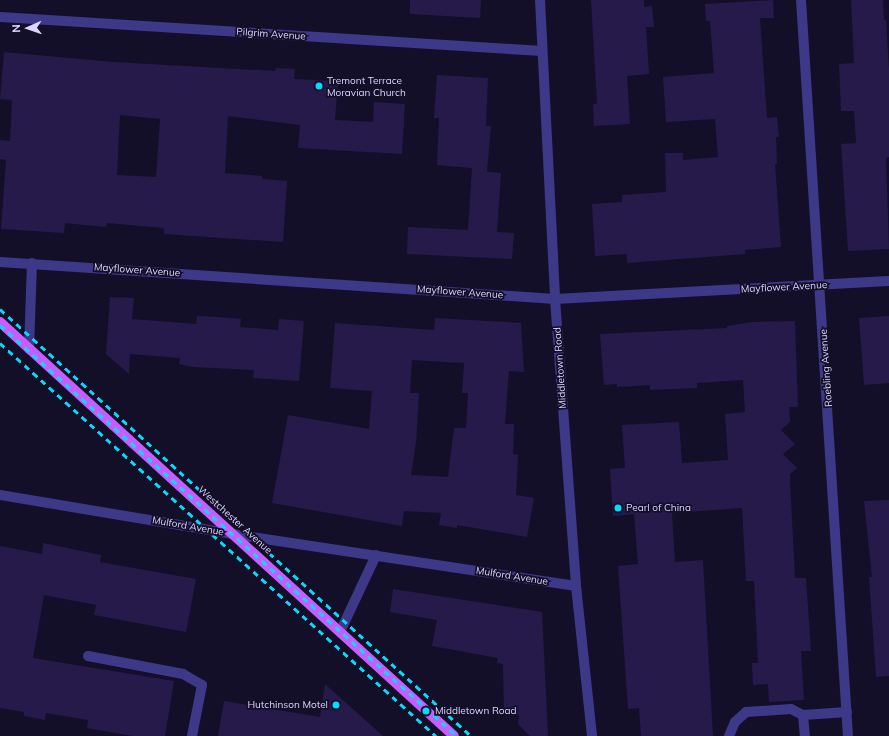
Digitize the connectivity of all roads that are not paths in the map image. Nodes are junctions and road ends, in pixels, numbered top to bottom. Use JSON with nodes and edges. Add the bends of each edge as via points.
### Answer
{"nodes":[{"id":1,"x":540,"y":0,"type":"edge"},
{"id":2,"x":801,"y":0,"type":"edge"},
{"id":3,"x":0,"y":17,"type":"edge"},
{"id":4,"x":542,"y":50,"type":"junction"},
{"id":5,"x":0,"y":262,"type":"edge"},
{"id":6,"x":32,"y":263,"type":"junction"},
{"id":7,"x":889,"y":281,"type":"edge"},
{"id":8,"x":820,"y":285,"type":"junction"},
{"id":9,"x":555,"y":299,"type":"junction"},
{"id":10,"x":0,"y":322,"type":"edge"},
{"id":11,"x":29,"y":349,"type":"junction"},
{"id":12,"x":0,"y":495,"type":"edge"},
{"id":13,"x":232,"y":534,"type":"junction"},
{"id":14,"x":376,"y":555,"type":"junction"},
{"id":15,"x":576,"y":586,"type":"junction"},
{"id":16,"x":340,"y":632,"type":"junction"},
{"id":17,"x":88,"y":656,"type":"dead end"},
{"id":18,"x":847,"y":712,"type":"junction"},
{"id":19,"x":803,"y":715,"type":"junction"},
{"id":20,"x":192,"y":736,"type":"edge"},
{"id":21,"x":454,"y":736,"type":"edge"},
{"id":22,"x":592,"y":736,"type":"edge"},
{"id":23,"x":729,"y":736,"type":"edge"},
{"id":24,"x":805,"y":736,"type":"edge"},
{"id":25,"x":848,"y":736,"type":"edge"}],
"edges":[{"from":1,"to":4,"type":"street","name":"Middletown Road"},
{"from":2,"to":8,"type":"street","name":"Roebling Avenue"},
{"from":3,"to":4,"type":"street","name":"Pilgrim Avenue"},
{"from":4,"to":9,"type":"street","name":"Middletown Road"},
{"from":5,"to":6,"type":"street","name":"Mayflower Avenue"},
{"from":6,"to":9,"type":"street","name":"Mayflower Avenue"},
{"from":6,"to":11,"type":"street"},
{"from":7,"to":8,"type":"street","name":"Mayflower Avenue"},
{"from":8,"to":9,"type":"street","name":"Mayflower Avenue"},
{"from":8,"to":18,"type":"street","name":"Roebling Avenue"},
{"from":9,"to":15,"type":"street","name":"Middletown Road"},
{"from":10,"to":11,"type":"main road","name":"Westchester Avenue"},
{"from":11,"to":13,"type":"main road","name":"Westchester Avenue"},
{"from":12,"to":13,"type":"street","name":"Mulford Avenue"},
{"from":13,"to":14,"type":"street","name":"Mulford Avenue"},
{"from":13,"to":16,"type":"main road","name":"Westchester Avenue"},
{"from":14,"to":15,"type":"street","name":"Mulford Avenue"},
{"from":14,"to":16,"type":"street"},
{"from":15,"to":22,"type":"street","name":"Middletown Road"},
{"from":16,"to":21,"type":"main road","name":"Westchester Avenue"},
{"from":17,"to":20,"type":"street","via":[[184,674],[202,685]]},
{"from":18,"to":19,"type":"street"},
{"from":18,"to":25,"type":"street","name":"Roebling Avenue"},
{"from":19,"to":23,"type":"street","via":[[791,709],[746,712],[735,722]]},
{"from":19,"to":24,"type":"street"}]}
